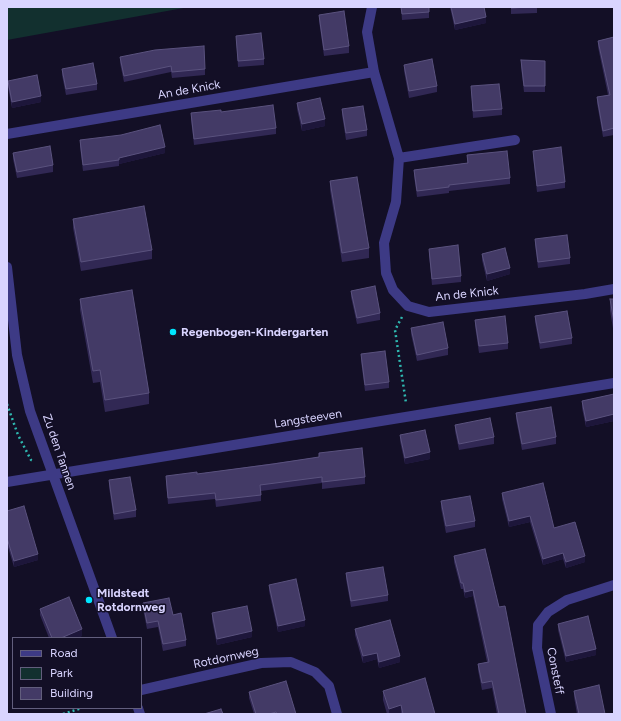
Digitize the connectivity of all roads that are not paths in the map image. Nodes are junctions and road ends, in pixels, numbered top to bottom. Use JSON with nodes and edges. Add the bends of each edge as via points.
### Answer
{"nodes":[{"id":1,"x":372,"y":7,"type":"edge"},
{"id":2,"x":374,"y":72,"type":"junction"},
{"id":3,"x":7,"y":134,"type":"edge"},
{"id":4,"x":515,"y":140,"type":"dead end"},
{"id":5,"x":399,"y":158,"type":"junction"},
{"id":6,"x":7,"y":267,"type":"edge"},
{"id":7,"x":614,"y":289,"type":"edge"},
{"id":8,"x":614,"y":383,"type":"edge"},
{"id":9,"x":53,"y":475,"type":"junction"},
{"id":10,"x":7,"y":482,"type":"edge"},
{"id":11,"x":614,"y":585,"type":"edge"},
{"id":12,"x":112,"y":637,"type":"edge"},
{"id":13,"x":142,"y":690,"type":"edge"},
{"id":14,"x":337,"y":714,"type":"edge"},
{"id":15,"x":551,"y":714,"type":"edge"}],
"edges":[{"from":1,"to":2,"type":"street","via":[[367,32]]},
{"from":2,"to":3,"type":"street","name":"An de Knick"},
{"from":2,"to":5,"type":"street"},
{"from":4,"to":5,"type":"street"},
{"from":5,"to":7,"type":"street","name":"An de Knick","via":[[396,202],[384,243],[386,273],[393,290],[408,306],[429,312]]},
{"from":6,"to":9,"type":"street","name":"Zu den Tannen","via":[[17,355],[30,411]]},
{"from":8,"to":9,"type":"street","name":"Langsteeven"},
{"from":9,"to":10,"type":"street","name":"Langsteeven"},
{"from":9,"to":12,"type":"street","name":"Zu den Tannen"},
{"from":11,"to":15,"type":"street","name":"Consteff","via":[[567,600],[548,612],[538,625],[537,648]]},
{"from":13,"to":14,"type":"street","name":"Rotdornweg","via":[[261,663],[291,662],[315,672],[329,686]]}]}
